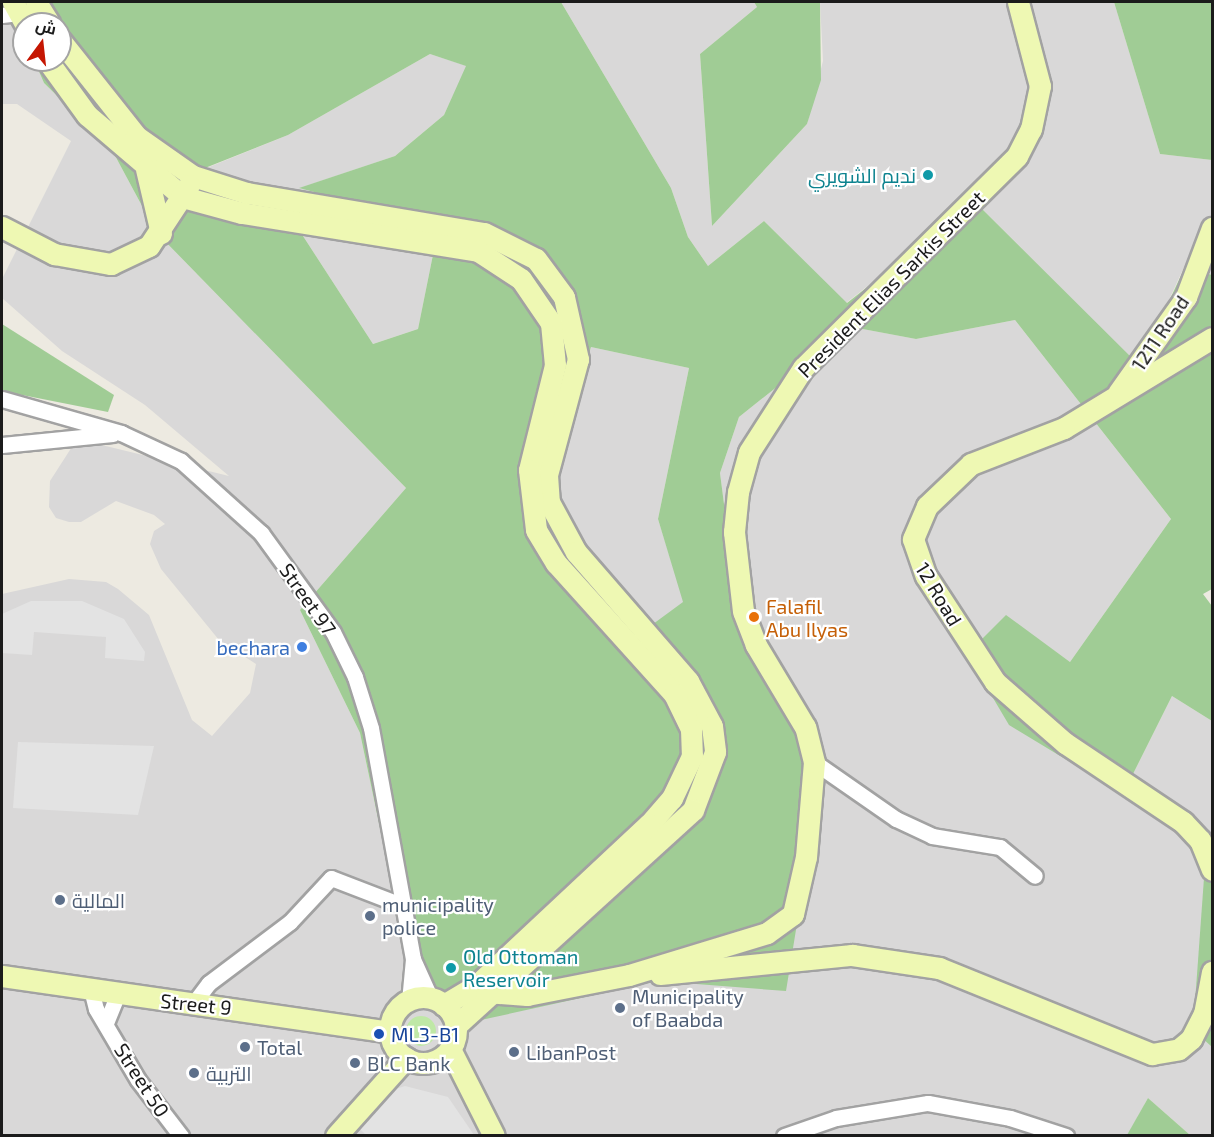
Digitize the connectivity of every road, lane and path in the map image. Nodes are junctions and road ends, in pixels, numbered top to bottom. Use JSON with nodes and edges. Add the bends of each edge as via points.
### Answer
{"nodes":[{"id":1,"x":1018,"y":2,"type":"edge"},
{"id":2,"x":72,"y":54,"type":"edge"},
{"id":3,"x":56,"y":72,"type":"edge"},
{"id":4,"x":146,"y":170,"type":"junction"},
{"id":5,"x":194,"y":176,"type":"junction"},
{"id":6,"x":183,"y":197,"type":"junction"},
{"id":7,"x":2,"y":227,"type":"edge"},
{"id":8,"x":1212,"y":228,"type":"edge"},
{"id":9,"x":161,"y":233,"type":"junction"},
{"id":10,"x":577,"y":338,"type":"junction"},
{"id":11,"x":1212,"y":338,"type":"edge"},
{"id":12,"x":556,"y":343,"type":"junction"},
{"id":13,"x":2,"y":399,"type":"edge"},
{"id":14,"x":1113,"y":400,"type":"junction"},
{"id":15,"x":121,"y":433,"type":"junction"},
{"id":16,"x":2,"y":445,"type":"edge"},
{"id":17,"x":814,"y":762,"type":"junction"},
{"id":18,"x":1206,"y":846,"type":"edge"},
{"id":19,"x":1212,"y":870,"type":"edge"},
{"id":20,"x":1035,"y":876,"type":"dead end"},
{"id":21,"x":404,"y":906,"type":"junction"},
{"id":22,"x":413,"y":959,"type":"junction"},
{"id":23,"x":1212,"y":972,"type":"edge"},
{"id":24,"x":629,"y":975,"type":"junction"},
{"id":25,"x":2,"y":976,"type":"edge"},
{"id":26,"x":485,"y":991,"type":"junction"},
{"id":27,"x":92,"y":993,"type":"junction"},
{"id":28,"x":117,"y":996,"type":"junction"},
{"id":29,"x":409,"y":1001,"type":"junction"},
{"id":30,"x":438,"y":1002,"type":"junction"},
{"id":31,"x":193,"y":1004,"type":"junction"},
{"id":32,"x":106,"y":1023,"type":"junction"},
{"id":33,"x":456,"y":1026,"type":"junction"},
{"id":34,"x":390,"y":1032,"type":"junction"},
{"id":35,"x":450,"y":1049,"type":"junction"},
{"id":36,"x":406,"y":1058,"type":"junction"},
{"id":37,"x":181,"y":1136,"type":"edge"},
{"id":38,"x":336,"y":1136,"type":"edge"},
{"id":39,"x":494,"y":1136,"type":"edge"},
{"id":40,"x":784,"y":1136,"type":"edge"},
{"id":41,"x":1066,"y":1136,"type":"edge"}],
"edges":[{"from":1,"to":17,"type":"main road","name":"President Elias Sarkis Street","via":[[1040,86],[1031,129],[1017,156],[803,368],[749,452],[734,532],[743,611],[756,645],[805,728]]},
{"from":2,"to":5,"type":"main road","via":[[136,135]]},
{"from":3,"to":4,"type":"main road","via":[[87,115]]},
{"from":4,"to":6,"type":"main road"},
{"from":4,"to":9,"type":"main road"},
{"from":5,"to":6,"type":"main road"},
{"from":5,"to":10,"type":"main road","via":[[247,193],[502,239],[546,270],[564,297]]},
{"from":6,"to":9,"type":"main road"},
{"from":6,"to":12,"type":"main road","via":[[242,213],[478,251],[501,262],[539,299]]},
{"from":7,"to":9,"type":"main road","via":[[54,254],[96,264],[139,255]]},
{"from":8,"to":14,"type":"main road","name":"1211 Road","via":[[1186,297]]},
{"from":10,"to":12,"type":"main road"},
{"from":10,"to":26,"type":"main road","via":[[575,371],[548,475],[549,502],[576,552],[688,681],[712,726],[714,752],[693,810]]},
{"from":11,"to":14,"type":"main road","name":"12 Road"},
{"from":12,"to":26,"type":"main road","via":[[529,470],[536,530],[556,563],[674,694],[691,729],[692,756],[676,791],[649,824]]},
{"from":13,"to":15,"type":"street","name":"Street 97"},
{"from":14,"to":18,"type":"main road","name":"12 Road","via":[[1064,428],[970,464],[952,478],[915,525],[916,555],[995,682],[1020,708],[1183,822]]},
{"from":15,"to":16,"type":"street"},
{"from":15,"to":21,"type":"street","name":"Street 97","via":[[163,450],[214,486],[261,532],[333,632],[355,677],[371,728]]},
{"from":17,"to":20,"type":"street","via":[[896,819],[932,836],[1000,847]]},
{"from":17,"to":24,"type":"main road","name":"President Elias Sarkis Street","via":[[806,857],[793,914],[767,933]]},
{"from":18,"to":19,"type":"main road","name":"12 Road"},
{"from":21,"to":22,"type":"street","name":"Street 97"},
{"from":21,"to":31,"type":"street","via":[[338,877],[326,880],[290,922],[209,983]]},
{"from":22,"to":29,"type":"street","name":"Street 97"},
{"from":22,"to":30,"type":"street","name":"Street 97"},
{"from":23,"to":24,"type":"main road","via":[[1204,1014],[1191,1039],[1179,1049],[1152,1054],[1111,1042],[981,982],[909,963],[852,955]]},
{"from":24,"to":26,"type":"main road"},
{"from":25,"to":27,"type":"main road","name":"Street 9"},
{"from":26,"to":30,"type":"main road"},
{"from":26,"to":33,"type":"main road"},
{"from":27,"to":28,"type":"main road","name":"Street 9"},
{"from":27,"to":32,"type":"street","name":"Street 50"},
{"from":28,"to":31,"type":"main road","name":"Street 9"},
{"from":28,"to":32,"type":"street","name":"Street 50"},
{"from":29,"to":30,"type":"main road"},
{"from":29,"to":34,"type":"main road","via":[[394,1015]]},
{"from":30,"to":33,"type":"main road"},
{"from":31,"to":34,"type":"main road","name":"Street 9"},
{"from":32,"to":37,"type":"street","name":"Street 50","via":[[138,1080]]},
{"from":33,"to":35,"type":"main road"},
{"from":34,"to":36,"type":"main road"},
{"from":35,"to":36,"type":"main road","via":[[425,1063]]},
{"from":35,"to":39,"type":"main road"},
{"from":36,"to":38,"type":"main road"},
{"from":40,"to":41,"type":"street","via":[[836,1118],[928,1103],[1010,1118]]}]}
